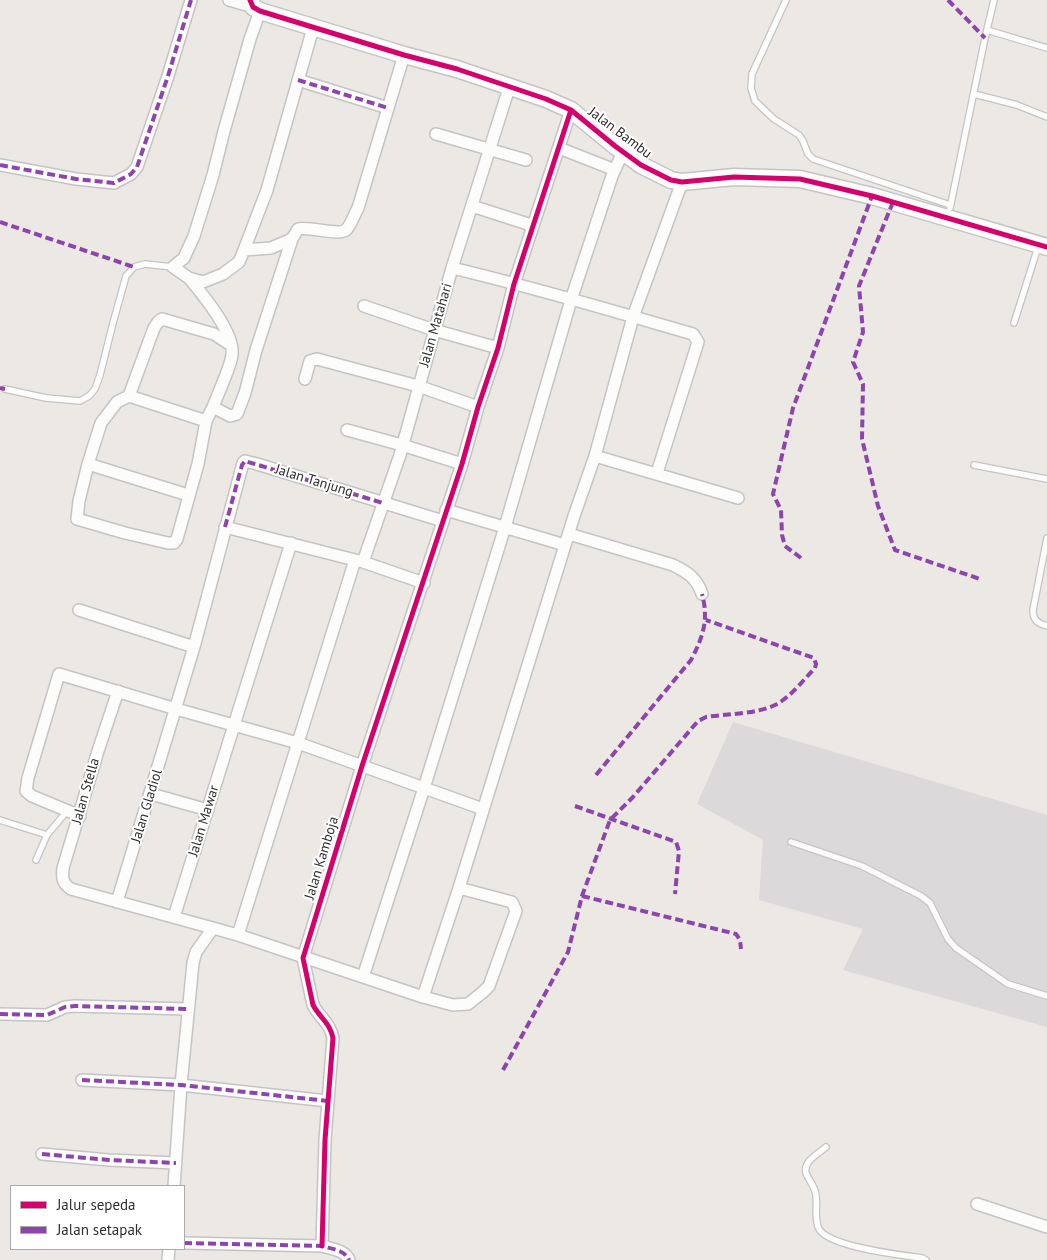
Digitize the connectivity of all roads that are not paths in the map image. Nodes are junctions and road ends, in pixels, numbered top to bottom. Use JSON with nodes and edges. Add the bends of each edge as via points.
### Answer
{"nodes":[{"id":1,"x":191,"y":0,"type":"edge"},
{"id":2,"x":229,"y":0,"type":"edge"},
{"id":3,"x":786,"y":0,"type":"edge"},
{"id":4,"x":994,"y":0,"type":"edge"},
{"id":5,"x":255,"y":6,"type":"edge"},
{"id":6,"x":313,"y":28,"type":"junction"},
{"id":7,"x":987,"y":30,"type":"junction"},
{"id":8,"x":1047,"y":48,"type":"edge"},
{"id":9,"x":404,"y":55,"type":"junction"},
{"id":10,"x":298,"y":80,"type":"junction"},
{"id":11,"x":509,"y":88,"type":"junction"},
{"id":12,"x":974,"y":94,"type":"junction"},
{"id":13,"x":388,"y":108,"type":"junction"},
{"id":14,"x":571,"y":110,"type":"junction"},
{"id":15,"x":1047,"y":118,"type":"edge"},
{"id":16,"x":436,"y":134,"type":"dead end"},
{"id":17,"x":559,"y":148,"type":"junction"},
{"id":18,"x":490,"y":150,"type":"junction"},
{"id":19,"x":623,"y":152,"type":"junction"},
{"id":20,"x":526,"y":160,"type":"dead end"},
{"id":21,"x":0,"y":165,"type":"edge"},
{"id":22,"x":614,"y":170,"type":"junction"},
{"id":23,"x":682,"y":182,"type":"junction"},
{"id":24,"x":472,"y":206,"type":"junction"},
{"id":25,"x":949,"y":211,"type":"junction"},
{"id":26,"x":528,"y":224,"type":"dead end"},
{"id":27,"x":292,"y":239,"type":"junction"},
{"id":28,"x":1043,"y":246,"type":"edge"},
{"id":29,"x":244,"y":250,"type":"junction"},
{"id":30,"x":173,"y":267,"type":"junction"},
{"id":31,"x":452,"y":268,"type":"junction"},
{"id":32,"x":189,"y":278,"type":"junction"},
{"id":33,"x":514,"y":284,"type":"junction"},
{"id":34,"x":571,"y":300,"type":"junction"},
{"id":35,"x":364,"y":306,"type":"dead end"},
{"id":36,"x":633,"y":317,"type":"junction"},
{"id":37,"x":1014,"y":323,"type":"dead end"},
{"id":38,"x":434,"y":330,"type":"junction"},
{"id":39,"x":232,"y":345,"type":"junction"},
{"id":40,"x":498,"y":348,"type":"junction"},
{"id":41,"x":305,"y":379,"type":"dead end"},
{"id":42,"x":418,"y":386,"type":"junction"},
{"id":43,"x":5,"y":389,"type":"dead end"},
{"id":44,"x":130,"y":396,"type":"junction"},
{"id":45,"x":213,"y":407,"type":"junction"},
{"id":46,"x":478,"y":407,"type":"junction"},
{"id":47,"x":206,"y":421,"type":"junction"},
{"id":48,"x":347,"y":430,"type":"dead end"},
{"id":49,"x":402,"y":445,"type":"junction"},
{"id":50,"x":595,"y":456,"type":"junction"},
{"id":51,"x":245,"y":461,"type":"joint"},
{"id":52,"x":88,"y":464,"type":"junction"},
{"id":53,"x":462,"y":464,"type":"junction"},
{"id":54,"x":974,"y":465,"type":"dead end"},
{"id":55,"x":657,"y":473,"type":"junction"},
{"id":56,"x":1047,"y":479,"type":"edge"},
{"id":57,"x":188,"y":495,"type":"junction"},
{"id":58,"x":738,"y":498,"type":"dead end"},
{"id":59,"x":383,"y":503,"type":"junction"},
{"id":60,"x":444,"y":515,"type":"junction"},
{"id":61,"x":225,"y":527,"type":"junction"},
{"id":62,"x":505,"y":527,"type":"junction"},
{"id":63,"x":1047,"y":538,"type":"edge"},
{"id":64,"x":567,"y":540,"type":"junction"},
{"id":65,"x":292,"y":543,"type":"junction"},
{"id":66,"x":359,"y":561,"type":"junction"},
{"id":67,"x":424,"y":583,"type":"junction"},
{"id":68,"x":702,"y":594,"type":"dead end"},
{"id":69,"x":79,"y":610,"type":"dead end"},
{"id":70,"x":1047,"y":626,"type":"edge"},
{"id":71,"x":194,"y":647,"type":"junction"},
{"id":72,"x":118,"y":691,"type":"junction"},
{"id":73,"x":176,"y":709,"type":"junction"},
{"id":74,"x":234,"y":725,"type":"junction"},
{"id":75,"x":298,"y":743,"type":"junction"},
{"id":76,"x":362,"y":766,"type":"junction"},
{"id":77,"x":424,"y":788,"type":"junction"},
{"id":78,"x":151,"y":794,"type":"junction"},
{"id":79,"x":484,"y":809,"type":"junction"},
{"id":80,"x":68,"y":810,"type":"junction"},
{"id":81,"x":208,"y":810,"type":"junction"},
{"id":82,"x":80,"y":816,"type":"junction"},
{"id":83,"x":0,"y":820,"type":"edge"},
{"id":84,"x":47,"y":835,"type":"junction"},
{"id":85,"x":791,"y":842,"type":"dead end"},
{"id":86,"x":36,"y":860,"type":"dead end"},
{"id":87,"x":459,"y":888,"type":"junction"},
{"id":88,"x":117,"y":902,"type":"junction"},
{"id":89,"x":174,"y":917,"type":"junction"},
{"id":90,"x":213,"y":928,"type":"junction"},
{"id":91,"x":238,"y":935,"type":"junction"},
{"id":92,"x":303,"y":958,"type":"junction"},
{"id":93,"x":363,"y":977,"type":"junction"},
{"id":94,"x":1047,"y":996,"type":"edge"},
{"id":95,"x":423,"y":997,"type":"junction"},
{"id":96,"x":188,"y":1009,"type":"junction"},
{"id":97,"x":0,"y":1014,"type":"edge"},
{"id":98,"x":82,"y":1080,"type":"dead end"},
{"id":99,"x":181,"y":1085,"type":"junction"},
{"id":100,"x":328,"y":1101,"type":"junction"},
{"id":101,"x":826,"y":1148,"type":"dead end"},
{"id":102,"x":42,"y":1154,"type":"dead end"},
{"id":103,"x":176,"y":1163,"type":"junction"},
{"id":104,"x":174,"y":1185,"type":"edge"},
{"id":105,"x":977,"y":1204,"type":"dead end"},
{"id":106,"x":1047,"y":1226,"type":"edge"},
{"id":107,"x":185,"y":1242,"type":"edge"},
{"id":108,"x":322,"y":1246,"type":"junction"},
{"id":109,"x":349,"y":1260,"type":"edge"},
{"id":110,"x":926,"y":1260,"type":"edge"}],
"edges":[{"from":1,"to":21,"type":"street","via":[[162,94],[131,174],[114,183],[76,180]]},
{"from":2,"to":5,"type":"street"},
{"from":3,"to":25,"type":"lane","via":[[752,74],[751,88],[755,101],[798,135],[813,159]]},
{"from":4,"to":7,"type":"lane"},
{"from":5,"to":6,"type":"street","name":"Jalan Bambu"},
{"from":5,"to":30,"type":"street","via":[[247,48],[194,236],[184,258]]},
{"from":6,"to":9,"type":"street","name":"Jalan Bambu"},
{"from":6,"to":10,"type":"street"},
{"from":7,"to":8,"type":"lane"},
{"from":7,"to":12,"type":"lane"},
{"from":9,"to":11,"type":"street","name":"Jalan Bambu","via":[[457,69]]},
{"from":9,"to":13,"type":"street"},
{"from":10,"to":13,"type":"street"},
{"from":10,"to":29,"type":"street","via":[[266,190]]},
{"from":11,"to":14,"type":"street","name":"Jalan Bambu"},
{"from":11,"to":18,"type":"street","name":"Jalan Matahari"},
{"from":12,"to":15,"type":"lane","via":[[1017,105]]},
{"from":12,"to":25,"type":"lane"},
{"from":13,"to":27,"type":"street","via":[[358,208],[347,228],[343,232],[298,229]]},
{"from":14,"to":17,"type":"street","name":"Jalan Kamboja"},
{"from":14,"to":19,"type":"street","name":"Jalan Bambu"},
{"from":16,"to":18,"type":"street"},
{"from":17,"to":22,"type":"street"},
{"from":17,"to":33,"type":"street","name":"Jalan Kamboja"},
{"from":18,"to":20,"type":"street"},
{"from":18,"to":24,"type":"street","name":"Jalan Matahari"},
{"from":19,"to":22,"type":"street"},
{"from":19,"to":23,"type":"street","name":"Jalan Bambu","via":[[657,174]]},
{"from":22,"to":34,"type":"street"},
{"from":23,"to":25,"type":"street","name":"Jalan Bambu","via":[[734,177],[800,179]]},
{"from":23,"to":36,"type":"street"},
{"from":24,"to":26,"type":"street"},
{"from":24,"to":31,"type":"street","name":"Jalan Matahari"},
{"from":25,"to":28,"type":"street","name":"Jalan Bambu"},
{"from":27,"to":29,"type":"street","via":[[271,248]]},
{"from":27,"to":45,"type":"street","via":[[237,414],[230,416]]},
{"from":28,"to":37,"type":"lane"},
{"from":29,"to":32,"type":"street","via":[[239,262],[223,274],[203,282]]},
{"from":30,"to":32,"type":"street"},
{"from":30,"to":43,"type":"lane","via":[[145,264],[134,267],[126,276],[100,375],[90,396],[80,401]]},
{"from":31,"to":33,"type":"street"},
{"from":31,"to":38,"type":"street","name":"Jalan Matahari"},
{"from":32,"to":39,"type":"street","via":[[207,301]]},
{"from":33,"to":34,"type":"street"},
{"from":33,"to":40,"type":"street","name":"Jalan Kamboja"},
{"from":34,"to":36,"type":"street"},
{"from":34,"to":62,"type":"street"},
{"from":35,"to":38,"type":"street"},
{"from":36,"to":50,"type":"street"},
{"from":36,"to":55,"type":"street","via":[[693,334],[698,342]]},
{"from":38,"to":40,"type":"street"},
{"from":38,"to":42,"type":"street","name":"Jalan Matahari"},
{"from":39,"to":44,"type":"street","via":[[214,334],[162,319],[154,328]]},
{"from":39,"to":45,"type":"street","via":[[232,356]]},
{"from":40,"to":46,"type":"street","name":"Jalan Kamboja"},
{"from":41,"to":42,"type":"street","via":[[310,361],[317,359]]},
{"from":42,"to":46,"type":"street"},
{"from":42,"to":49,"type":"street","name":"Jalan Matahari"},
{"from":44,"to":47,"type":"street"},
{"from":44,"to":52,"type":"street","via":[[117,402],[101,423]]},
{"from":45,"to":47,"type":"street"},
{"from":46,"to":53,"type":"street","name":"Jalan Kamboja"},
{"from":47,"to":57,"type":"street"},
{"from":48,"to":49,"type":"street"},
{"from":49,"to":53,"type":"street"},
{"from":49,"to":59,"type":"street","name":"Jalan Matahari"},
{"from":50,"to":55,"type":"street"},
{"from":50,"to":64,"type":"street"},
{"from":51,"to":59,"type":"street","name":"Jalan Tanjung"},
{"from":51,"to":61,"type":"street","name":"Jalan Gladiol"},
{"from":52,"to":57,"type":"street"},
{"from":52,"to":57,"type":"street","via":[[77,518],[124,533],[174,542]]},
{"from":53,"to":60,"type":"street","name":"Jalan Kamboja"},
{"from":54,"to":56,"type":"lane"},
{"from":55,"to":58,"type":"street"},
{"from":59,"to":60,"type":"street","name":"Jalan Tanjung"},
{"from":59,"to":66,"type":"street","name":"Jalan Matahari"},
{"from":60,"to":62,"type":"street","name":"Jalan Tanjung"},
{"from":60,"to":67,"type":"street","name":"Jalan Kamboja"},
{"from":61,"to":65,"type":"street"},
{"from":61,"to":71,"type":"street","name":"Jalan Gladiol"},
{"from":62,"to":64,"type":"street","name":"Jalan Tanjung"},
{"from":62,"to":77,"type":"street"},
{"from":63,"to":70,"type":"lane","via":[[1032,610],[1032,617],[1037,623]]},
{"from":64,"to":68,"type":"street","name":"Jalan Tanjung","via":[[673,565],[689,573],[699,584]]},
{"from":64,"to":79,"type":"street"},
{"from":65,"to":66,"type":"street"},
{"from":65,"to":74,"type":"street","name":"Jalan Mawar"},
{"from":66,"to":67,"type":"street"},
{"from":66,"to":75,"type":"street","name":"Jalan Matahari"},
{"from":67,"to":76,"type":"street","name":"Jalan Kamboja"},
{"from":69,"to":71,"type":"street"},
{"from":71,"to":73,"type":"street","name":"Jalan Gladiol"},
{"from":72,"to":73,"type":"street"},
{"from":72,"to":80,"type":"street","via":[[59,674],[26,791]]},
{"from":72,"to":82,"type":"street","name":"Jalan Stella"},
{"from":73,"to":74,"type":"street"},
{"from":73,"to":78,"type":"street","name":"Jalan Gladiol"},
{"from":74,"to":75,"type":"street"},
{"from":74,"to":81,"type":"street","name":"Jalan Mawar"},
{"from":75,"to":76,"type":"street"},
{"from":75,"to":91,"type":"street","name":"Jalan Matahari"},
{"from":76,"to":77,"type":"street"},
{"from":76,"to":92,"type":"street","name":"Jalan Kamboja"},
{"from":77,"to":79,"type":"street"},
{"from":77,"to":93,"type":"street"},
{"from":78,"to":81,"type":"street"},
{"from":78,"to":88,"type":"street","name":"Jalan Gladiol"},
{"from":79,"to":87,"type":"street"},
{"from":80,"to":82,"type":"street"},
{"from":80,"to":84,"type":"lane"},
{"from":81,"to":89,"type":"street","name":"Jalan Mawar"},
{"from":82,"to":88,"type":"street","name":"Jalan Stella","via":[[62,878],[71,889]]},
{"from":83,"to":84,"type":"lane"},
{"from":84,"to":86,"type":"lane"},
{"from":85,"to":94,"type":"lane","via":[[862,866],[921,896],[930,903],[956,948],[1008,984]]},
{"from":87,"to":95,"type":"street"},
{"from":87,"to":95,"type":"street","via":[[512,902],[516,912],[489,986],[483,992],[460,1006]]},
{"from":88,"to":89,"type":"street"},
{"from":89,"to":90,"type":"street"},
{"from":90,"to":91,"type":"street"},
{"from":90,"to":96,"type":"street","via":[[195,958]]},
{"from":91,"to":92,"type":"street"},
{"from":92,"to":93,"type":"street"},
{"from":92,"to":100,"type":"street","via":[[313,1005],[330,1027],[333,1038]]},
{"from":93,"to":95,"type":"street"},
{"from":96,"to":97,"type":"street","via":[[75,1006],[47,1015]]},
{"from":96,"to":99,"type":"street"},
{"from":98,"to":99,"type":"street"},
{"from":99,"to":100,"type":"street"},
{"from":99,"to":103,"type":"street"},
{"from":100,"to":108,"type":"street"},
{"from":101,"to":110,"type":"lane","via":[[806,1166],[816,1193],[816,1217],[821,1232],[834,1240],[866,1250]]},
{"from":102,"to":103,"type":"street"},
{"from":103,"to":104,"type":"street"},
{"from":105,"to":106,"type":"street"},
{"from":107,"to":108,"type":"street"},
{"from":108,"to":109,"type":"street","via":[[343,1252]]}]}
